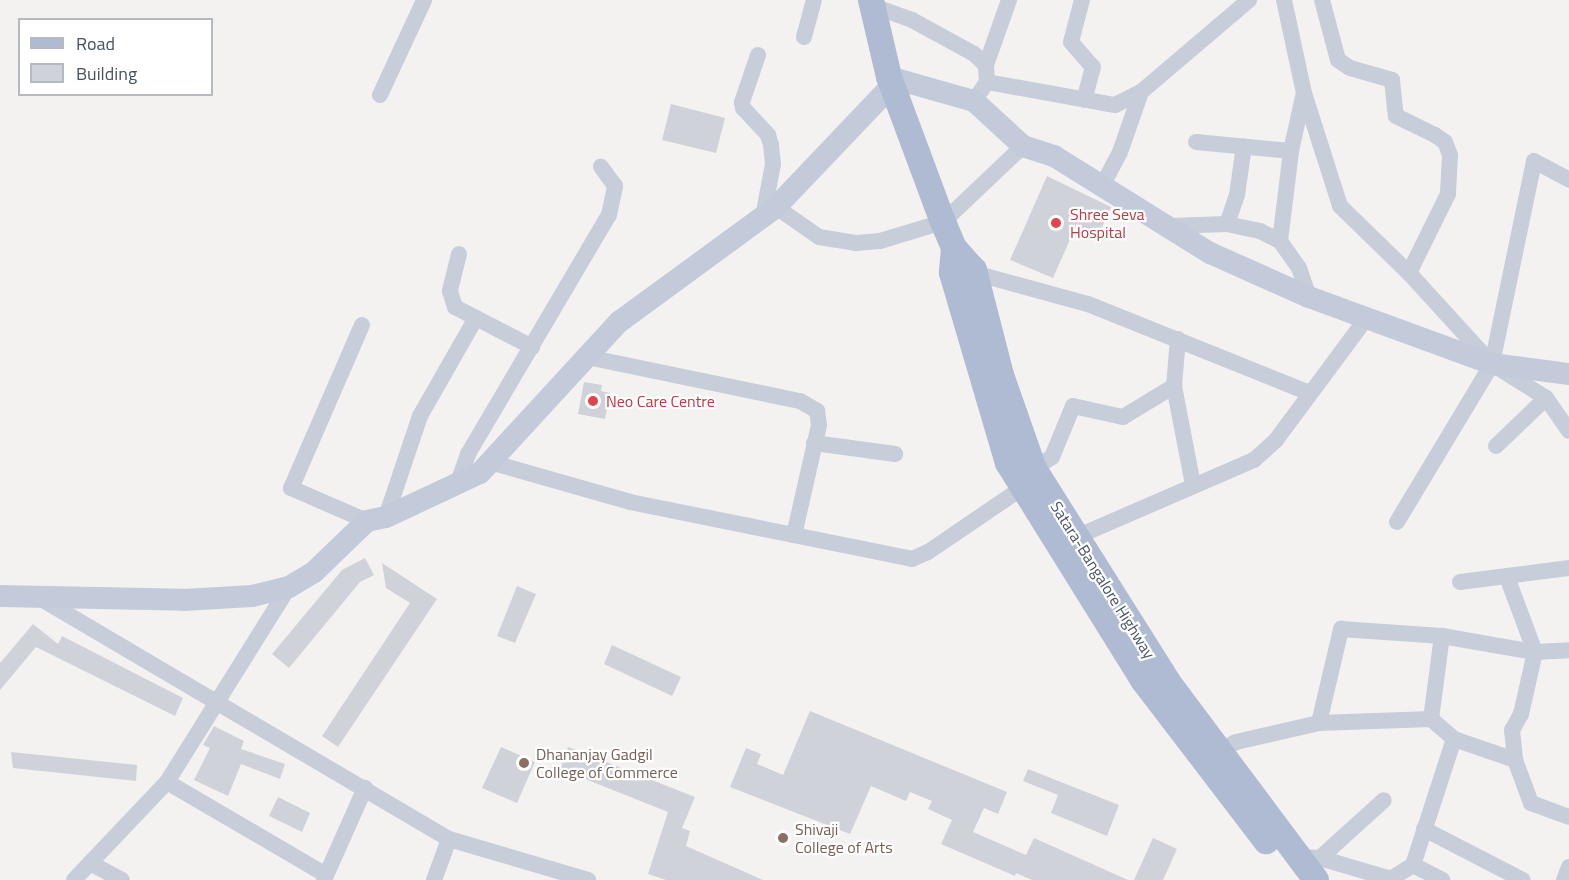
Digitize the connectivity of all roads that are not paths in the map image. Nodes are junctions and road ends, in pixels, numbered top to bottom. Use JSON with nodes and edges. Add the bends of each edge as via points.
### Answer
{"nodes":[{"id":1,"x":424,"y":0,"type":"edge"},
{"id":2,"x":814,"y":0,"type":"edge"},
{"id":3,"x":1009,"y":0,"type":"edge"},
{"id":4,"x":1082,"y":0,"type":"edge"},
{"id":5,"x":1249,"y":0,"type":"edge"},
{"id":6,"x":1284,"y":0,"type":"edge"},
{"id":7,"x":1322,"y":0,"type":"edge"},
{"id":8,"x":872,"y":3,"type":"edge"},
{"id":9,"x":804,"y":37,"type":"dead end"},
{"id":10,"x":758,"y":55,"type":"dead end"},
{"id":11,"x":986,"y":65,"type":"junction"},
{"id":12,"x":890,"y":81,"type":"junction"},
{"id":13,"x":987,"y":82,"type":"junction"},
{"id":14,"x":1141,"y":92,"type":"junction"},
{"id":15,"x":1304,"y":93,"type":"junction"},
{"id":16,"x":380,"y":95,"type":"dead end"},
{"id":17,"x":1084,"y":100,"type":"junction"},
{"id":18,"x":974,"y":101,"type":"junction"},
{"id":19,"x":1196,"y":141,"type":"dead end"},
{"id":20,"x":1023,"y":146,"type":"junction"},
{"id":21,"x":1244,"y":146,"type":"junction"},
{"id":22,"x":1291,"y":151,"type":"junction"},
{"id":23,"x":601,"y":167,"type":"dead end"},
{"id":24,"x":1569,"y":180,"type":"edge"},
{"id":25,"x":1102,"y":186,"type":"junction"},
{"id":26,"x":769,"y":212,"type":"junction"},
{"id":27,"x":943,"y":222,"type":"junction"},
{"id":28,"x":1227,"y":224,"type":"junction"},
{"id":29,"x":1170,"y":226,"type":"junction"},
{"id":30,"x":1280,"y":241,"type":"junction"},
{"id":31,"x":459,"y":254,"type":"dead end"},
{"id":32,"x":963,"y":272,"type":"junction"},
{"id":33,"x":1409,"y":273,"type":"junction"},
{"id":34,"x":1309,"y":297,"type":"junction"},
{"id":35,"x":476,"y":318,"type":"junction"},
{"id":36,"x":1366,"y":320,"type":"junction"},
{"id":37,"x":362,"y":325,"type":"dead end"},
{"id":38,"x":1178,"y":339,"type":"junction"},
{"id":39,"x":532,"y":347,"type":"junction"},
{"id":40,"x":587,"y":357,"type":"junction"},
{"id":41,"x":1492,"y":363,"type":"junction"},
{"id":42,"x":1569,"y":374,"type":"edge"},
{"id":43,"x":1174,"y":386,"type":"junction"},
{"id":44,"x":1310,"y":393,"type":"junction"},
{"id":45,"x":1546,"y":399,"type":"junction"},
{"id":46,"x":1569,"y":431,"type":"edge"},
{"id":47,"x":814,"y":443,"type":"junction"},
{"id":48,"x":1496,"y":446,"type":"dead end"},
{"id":49,"x":895,"y":454,"type":"dead end"},
{"id":50,"x":490,"y":462,"type":"junction"},
{"id":51,"x":1028,"y":478,"type":"junction"},
{"id":52,"x":458,"y":482,"type":"junction"},
{"id":53,"x":1193,"y":484,"type":"junction"},
{"id":54,"x":376,"y":519,"type":"junction"},
{"id":55,"x":1397,"y":522,"type":"dead end"},
{"id":56,"x":794,"y":535,"type":"junction"},
{"id":57,"x":1076,"y":537,"type":"junction"},
{"id":58,"x":1569,"y":568,"type":"edge"},
{"id":59,"x":1507,"y":577,"type":"junction"},
{"id":60,"x":1460,"y":582,"type":"dead end"},
{"id":61,"x":289,"y":587,"type":"junction"},
{"id":62,"x":0,"y":596,"type":"edge"},
{"id":63,"x":38,"y":596,"type":"junction"},
{"id":64,"x":1442,"y":636,"type":"junction"},
{"id":65,"x":1569,"y":650,"type":"edge"},
{"id":66,"x":1535,"y":652,"type":"junction"},
{"id":67,"x":216,"y":701,"type":"junction"},
{"id":68,"x":1431,"y":719,"type":"junction"},
{"id":69,"x":1319,"y":723,"type":"junction"},
{"id":70,"x":1454,"y":739,"type":"junction"},
{"id":71,"x":1219,"y":751,"type":"junction"},
{"id":72,"x":1515,"y":760,"type":"junction"},
{"id":73,"x":167,"y":782,"type":"junction"},
{"id":74,"x":365,"y":788,"type":"junction"},
{"id":75,"x":1384,"y":800,"type":"dead end"},
{"id":76,"x":1569,"y":817,"type":"edge"},
{"id":77,"x":1424,"y":829,"type":"junction"},
{"id":78,"x":449,"y":839,"type":"junction"},
{"id":79,"x":90,"y":863,"type":"junction"},
{"id":80,"x":1413,"y":865,"type":"junction"},
{"id":81,"x":1569,"y":867,"type":"edge"},
{"id":82,"x":1308,"y":869,"type":"edge"},
{"id":83,"x":325,"y":878,"type":"edge"},
{"id":84,"x":74,"y":880,"type":"edge"},
{"id":85,"x":122,"y":880,"type":"edge"},
{"id":86,"x":434,"y":880,"type":"edge"},
{"id":87,"x":588,"y":880,"type":"edge"},
{"id":88,"x":1390,"y":880,"type":"edge"},
{"id":89,"x":1442,"y":880,"type":"edge"},
{"id":90,"x":1523,"y":880,"type":"edge"},
{"id":91,"x":1564,"y":880,"type":"edge"}],
"edges":[{"from":1,"to":16,"type":"street"},
{"from":2,"to":9,"type":"street"},
{"from":3,"to":11,"type":"street"},
{"from":4,"to":17,"type":"street","via":[[1071,42],[1094,67]]},
{"from":5,"to":14,"type":"street"},
{"from":6,"to":15,"type":"street"},
{"from":7,"to":33,"type":"street","via":[[1338,60],[1350,68],[1392,80],[1396,116],[1445,142],[1450,155],[1448,194]]},
{"from":8,"to":11,"type":"street","via":[[949,38]]},
{"from":8,"to":12,"type":"main road","name":"Satara-Bangalore Highway"},
{"from":10,"to":26,"type":"street","via":[[742,102],[768,135],[771,145]]},
{"from":11,"to":13,"type":"street"},
{"from":12,"to":18,"type":"street"},
{"from":12,"to":26,"type":"street"},
{"from":12,"to":27,"type":"main road","name":"Satara-Bangalore Highway"},
{"from":13,"to":17,"type":"street"},
{"from":13,"to":18,"type":"street"},
{"from":14,"to":17,"type":"street","via":[[1115,105]]},
{"from":14,"to":25,"type":"street","via":[[1116,162]]},
{"from":15,"to":22,"type":"street"},
{"from":15,"to":33,"type":"street","via":[[1328,180],[1340,206]]},
{"from":18,"to":20,"type":"street"},
{"from":19,"to":21,"type":"street"},
{"from":20,"to":25,"type":"street","via":[[1054,156]]},
{"from":20,"to":27,"type":"street"},
{"from":21,"to":22,"type":"street"},
{"from":21,"to":28,"type":"street","via":[[1237,195]]},
{"from":22,"to":30,"type":"street"},
{"from":23,"to":39,"type":"street","via":[[615,186],[609,215]]},
{"from":24,"to":41,"type":"street","via":[[1534,161]]},
{"from":25,"to":29,"type":"street"},
{"from":26,"to":27,"type":"street","via":[[819,237],[856,243]]},
{"from":26,"to":40,"type":"street","via":[[619,322]]},
{"from":27,"to":32,"type":"main road","name":"Satara-Bangalore Highway"},
{"from":28,"to":29,"type":"street"},
{"from":28,"to":30,"type":"street","via":[[1260,231]]},
{"from":29,"to":34,"type":"street","via":[[1210,253]]},
{"from":30,"to":34,"type":"street","via":[[1299,268]]},
{"from":31,"to":35,"type":"street","via":[[450,300]]},
{"from":32,"to":38,"type":"street","via":[[1088,304]]},
{"from":32,"to":51,"type":"main road","name":"Satara-Bangalore Highway","via":[[998,435]]},
{"from":33,"to":41,"type":"street"},
{"from":34,"to":36,"type":"street"},
{"from":35,"to":39,"type":"street"},
{"from":35,"to":54,"type":"street","via":[[420,416]]},
{"from":36,"to":41,"type":"street"},
{"from":36,"to":44,"type":"street"},
{"from":37,"to":54,"type":"street","via":[[291,488]]},
{"from":38,"to":43,"type":"street"},
{"from":38,"to":44,"type":"street"},
{"from":39,"to":52,"type":"street","via":[[468,454]]},
{"from":40,"to":47,"type":"street","via":[[800,401],[817,411],[819,417]]},
{"from":40,"to":50,"type":"street"},
{"from":41,"to":42,"type":"street"},
{"from":41,"to":45,"type":"street"},
{"from":41,"to":55,"type":"street"},
{"from":43,"to":51,"type":"street","via":[[1123,417],[1073,406],[1052,457]]},
{"from":43,"to":53,"type":"street"},
{"from":44,"to":53,"type":"street","via":[[1276,440],[1254,460]]},
{"from":45,"to":46,"type":"street"},
{"from":45,"to":48,"type":"street"},
{"from":47,"to":49,"type":"street"},
{"from":47,"to":56,"type":"street"},
{"from":50,"to":52,"type":"street","via":[[480,472]]},
{"from":50,"to":56,"type":"street","via":[[630,502]]},
{"from":51,"to":56,"type":"street","via":[[928,552],[912,559]]},
{"from":51,"to":57,"type":"main road","name":"Satara-Bangalore Highway"},
{"from":51,"to":82,"type":"main road","name":"Satara-Bangalore Highway","via":[[1143,680]]},
{"from":52,"to":54,"type":"street"},
{"from":53,"to":57,"type":"street"},
{"from":54,"to":61,"type":"street","via":[[314,572]]},
{"from":57,"to":71,"type":"main road","name":"Satara-Bangalore Highway","via":[[1168,682]]},
{"from":58,"to":59,"type":"street"},
{"from":59,"to":60,"type":"street"},
{"from":59,"to":66,"type":"street"},
{"from":61,"to":63,"type":"street","via":[[252,596],[184,600]]},
{"from":61,"to":67,"type":"street"},
{"from":62,"to":63,"type":"street"},
{"from":63,"to":67,"type":"street"},
{"from":64,"to":66,"type":"street"},
{"from":64,"to":68,"type":"street"},
{"from":64,"to":69,"type":"street","via":[[1341,629]]},
{"from":65,"to":66,"type":"street"},
{"from":66,"to":72,"type":"street","via":[[1521,714],[1512,730]]},
{"from":67,"to":73,"type":"street"},
{"from":67,"to":74,"type":"street"},
{"from":68,"to":69,"type":"street"},
{"from":68,"to":70,"type":"street"},
{"from":69,"to":71,"type":"street","via":[[1236,742]]},
{"from":70,"to":72,"type":"street"},
{"from":70,"to":77,"type":"street"},
{"from":71,"to":82,"type":"main road","name":"Satara-Bangalore Highway"},
{"from":72,"to":76,"type":"street","via":[[1531,803]]},
{"from":73,"to":79,"type":"street"},
{"from":73,"to":83,"type":"street"},
{"from":74,"to":78,"type":"street"},
{"from":74,"to":83,"type":"street"},
{"from":75,"to":82,"type":"street"},
{"from":77,"to":80,"type":"street"},
{"from":77,"to":90,"type":"street"},
{"from":78,"to":86,"type":"street"},
{"from":78,"to":87,"type":"street"},
{"from":79,"to":84,"type":"street"},
{"from":79,"to":85,"type":"street"},
{"from":80,"to":88,"type":"street"},
{"from":80,"to":89,"type":"street"},
{"from":81,"to":91,"type":"street"},
{"from":82,"to":88,"type":"street"}]}
